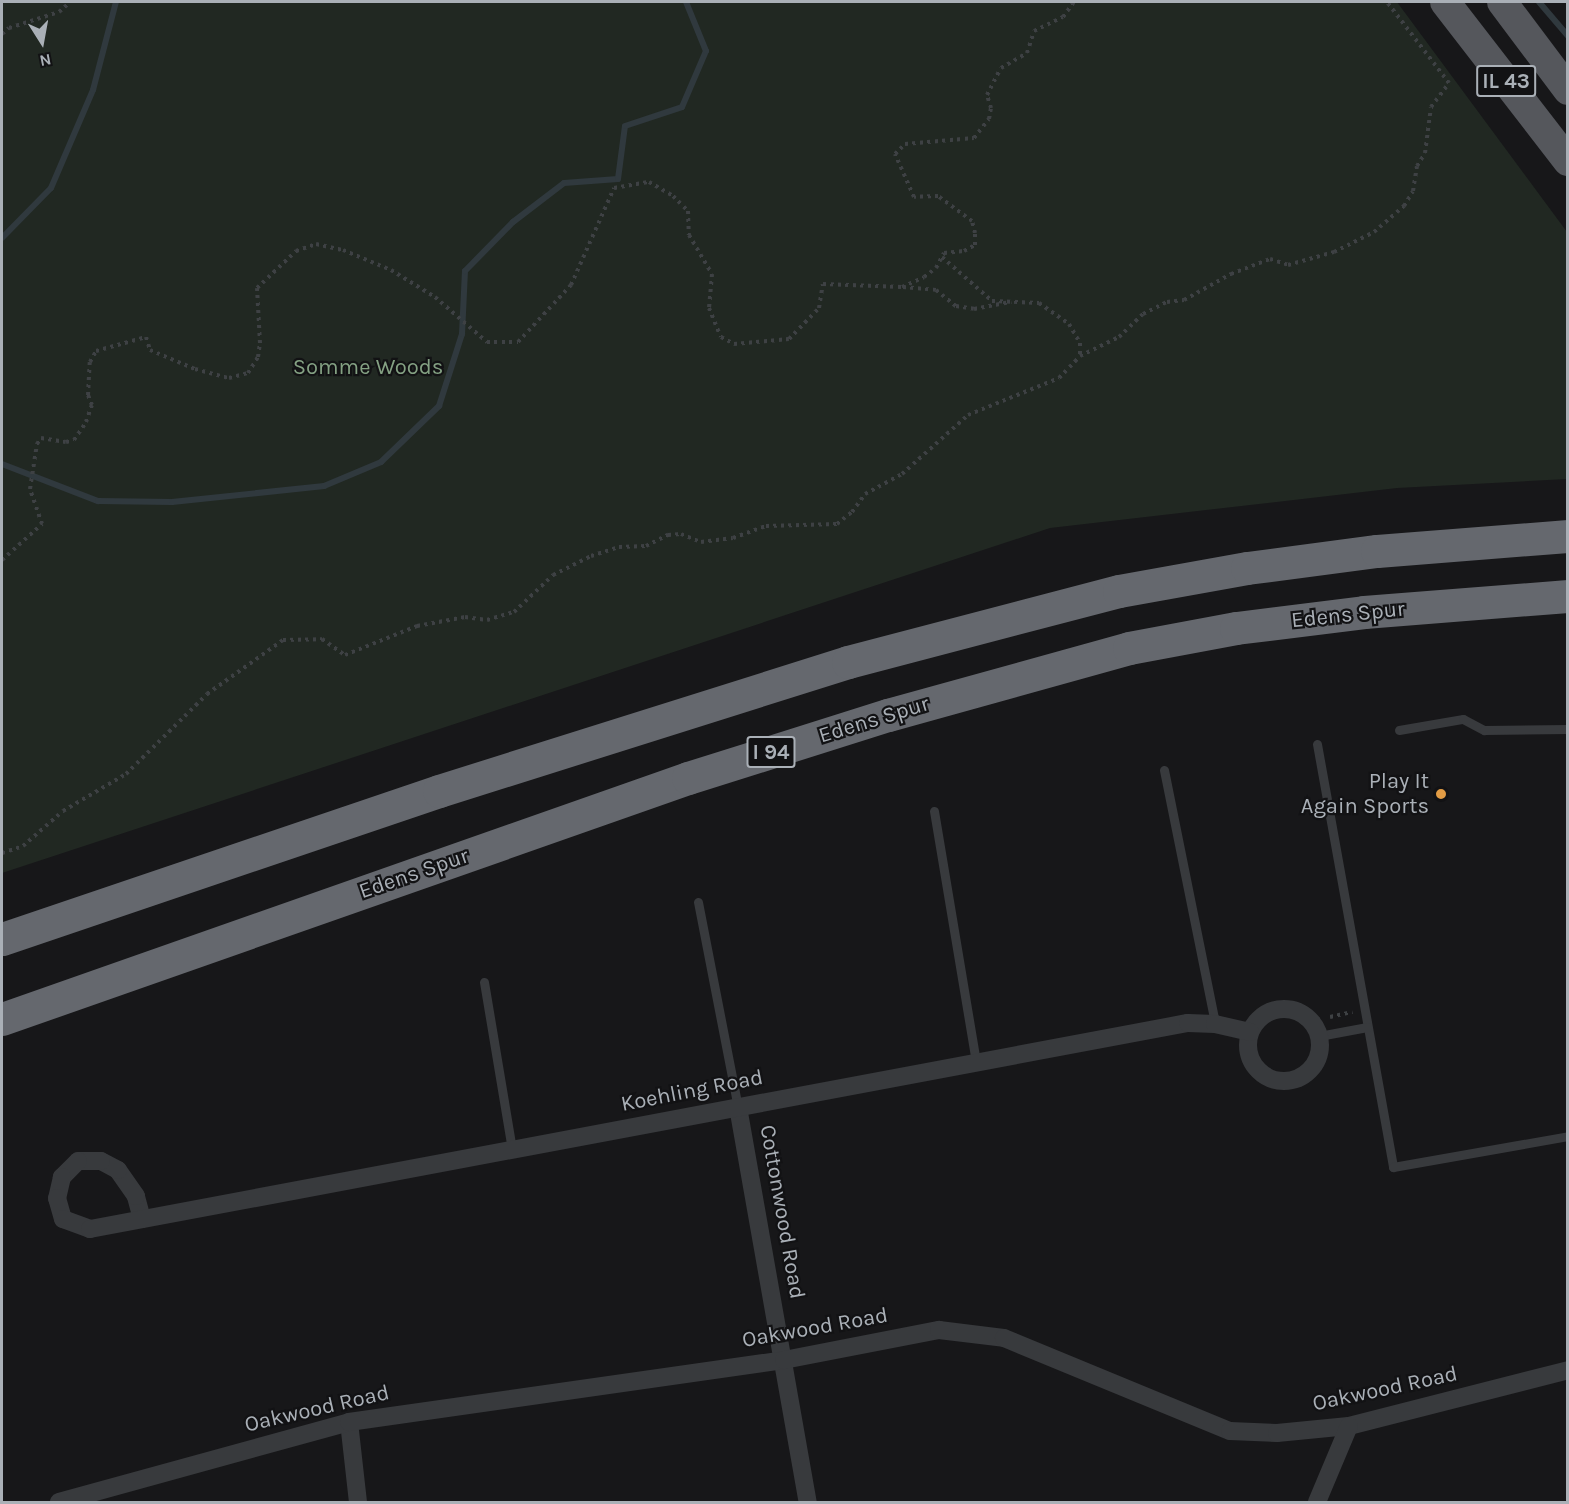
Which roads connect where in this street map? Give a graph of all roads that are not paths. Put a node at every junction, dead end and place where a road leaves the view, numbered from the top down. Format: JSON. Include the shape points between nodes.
{"nodes":[{"id":1,"x":1445,"y":2,"type":"edge"},
{"id":2,"x":1502,"y":2,"type":"edge"},
{"id":3,"x":1568,"y":90,"type":"edge"},
{"id":4,"x":1568,"y":161,"type":"edge"},
{"id":5,"x":1568,"y":536,"type":"edge"},
{"id":6,"x":1568,"y":596,"type":"edge"},
{"id":7,"x":1568,"y":729,"type":"edge"},
{"id":8,"x":1399,"y":730,"type":"dead end"},
{"id":9,"x":1317,"y":744,"type":"dead end"},
{"id":10,"x":1164,"y":770,"type":"dead end"},
{"id":11,"x":934,"y":811,"type":"dead end"},
{"id":12,"x":698,"y":902,"type":"dead end"},
{"id":13,"x":2,"y":939,"type":"edge"},
{"id":14,"x":484,"y":982,"type":"dead end"},
{"id":15,"x":2,"y":1019,"type":"edge"},
{"id":16,"x":1215,"y":1024,"type":"junction"},
{"id":17,"x":1367,"y":1027,"type":"junction"},
{"id":18,"x":1315,"y":1028,"type":"junction"},
{"id":19,"x":1250,"y":1032,"type":"junction"},
{"id":20,"x":976,"y":1063,"type":"junction"},
{"id":21,"x":738,"y":1107,"type":"junction"},
{"id":22,"x":1568,"y":1136,"type":"edge"},
{"id":23,"x":512,"y":1150,"type":"junction"},
{"id":24,"x":142,"y":1219,"type":"junction"},
{"id":25,"x":784,"y":1360,"type":"junction"},
{"id":26,"x":1568,"y":1370,"type":"edge"},
{"id":27,"x":349,"y":1422,"type":"junction"},
{"id":28,"x":1349,"y":1426,"type":"junction"},
{"id":29,"x":59,"y":1503,"type":"edge"},
{"id":30,"x":358,"y":1503,"type":"edge"},
{"id":31,"x":808,"y":1503,"type":"edge"},
{"id":32,"x":1317,"y":1503,"type":"edge"}],
"edges":[{"from":1,"to":4,"type":"main road","number":"IL 43"},
{"from":2,"to":3,"type":"main road","number":"IL 43"},
{"from":5,"to":13,"type":"highway","via":[[1377,551],[1247,568],[1119,591],[837,666],[439,791]]},
{"from":6,"to":15,"type":"highway","name":"Edens Spur","number":"I 94","via":[[1364,612],[1236,628],[1129,648],[888,715],[688,778]]},
{"from":7,"to":8,"type":"lane","via":[[1484,730],[1463,719]]},
{"from":9,"to":17,"type":"lane"},
{"from":10,"to":16,"type":"lane"},
{"from":11,"to":20,"type":"lane"},
{"from":12,"to":21,"type":"lane"},
{"from":14,"to":23,"type":"lane"},
{"from":16,"to":19,"type":"street","name":"Koehling Road"},
{"from":16,"to":20,"type":"street","name":"Koehling Road","via":[[1188,1023]]},
{"from":17,"to":18,"type":"lane"},
{"from":17,"to":22,"type":"lane","via":[[1393,1167]]},
{"from":18,"to":19,"type":"street","via":[[1301,1013],[1277,1009],[1266,1014]]},
{"from":18,"to":19,"type":"street","via":[[1317,1060],[1300,1077],[1288,1081],[1276,1080],[1256,1067],[1248,1044]]},
{"from":20,"to":21,"type":"street","name":"Koehling Road"},
{"from":21,"to":23,"type":"street","name":"Koehling Road"},
{"from":21,"to":25,"type":"street","name":"Cottonwood Road"},
{"from":23,"to":24,"type":"street","name":"Koehling Road"},
{"from":24,"to":24,"type":"street","name":"Koehling Road","via":[[90,1229],[63,1219],[57,1198],[62,1177],[78,1161],[101,1161],[118,1170],[136,1196]]},
{"from":25,"to":27,"type":"street","name":"Oakwood Road"},
{"from":25,"to":28,"type":"street","name":"Oakwood Road","via":[[939,1330],[1004,1338],[1230,1431],[1277,1433]]},
{"from":25,"to":31,"type":"street","name":"Cottonwood Road"},
{"from":26,"to":28,"type":"street","name":"Oakwood Road"},
{"from":27,"to":29,"type":"street","name":"Oakwood Road"},
{"from":27,"to":30,"type":"street"},
{"from":28,"to":32,"type":"street"}]}
